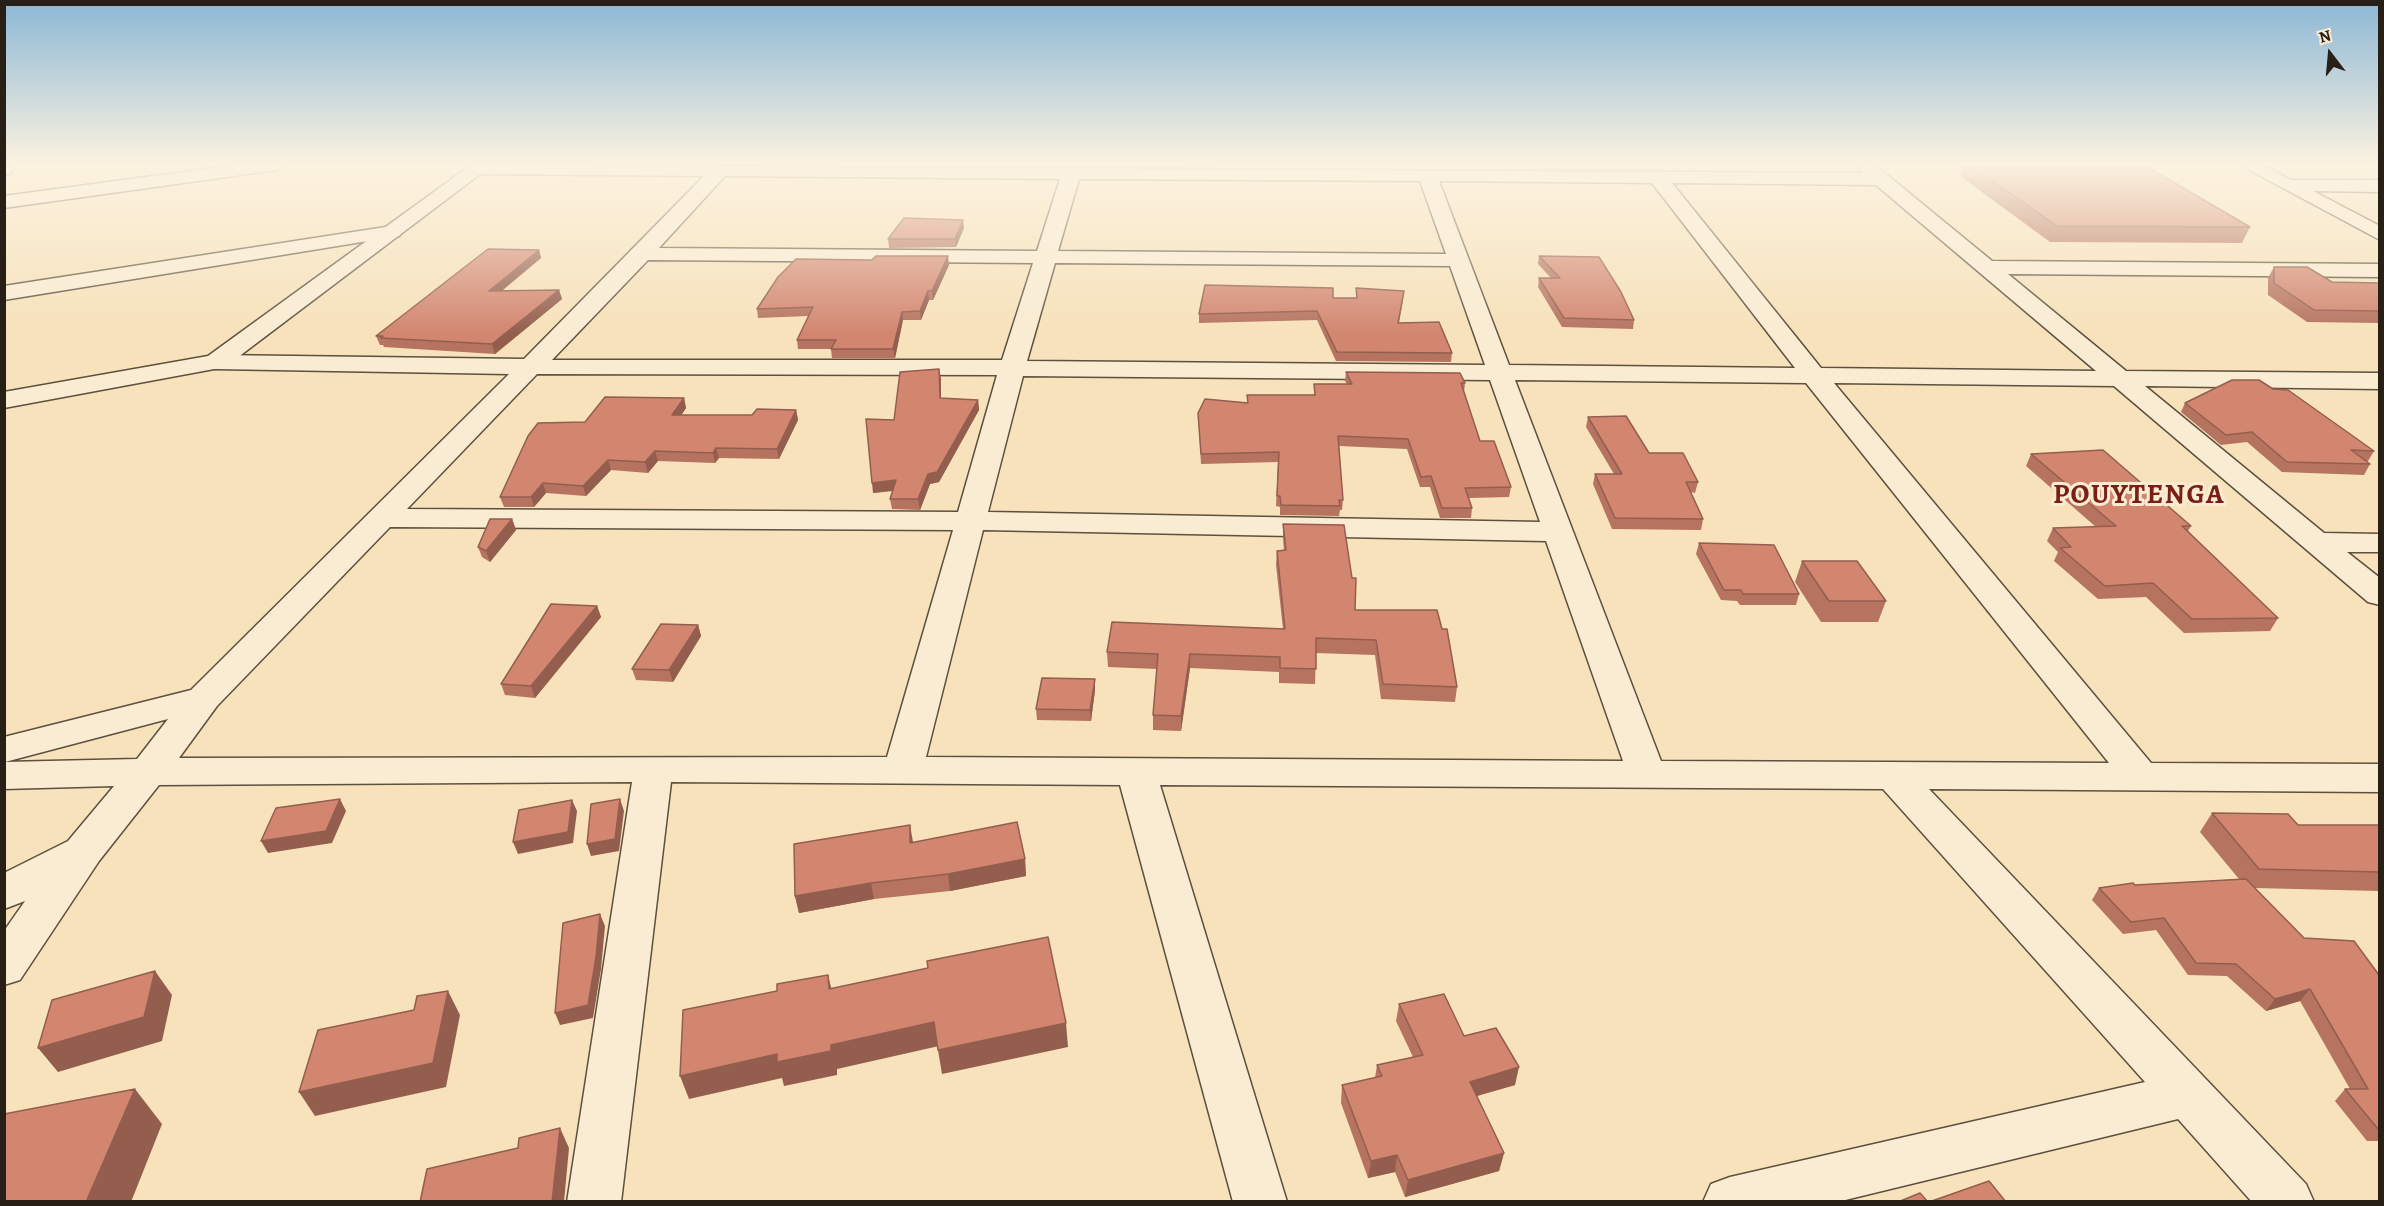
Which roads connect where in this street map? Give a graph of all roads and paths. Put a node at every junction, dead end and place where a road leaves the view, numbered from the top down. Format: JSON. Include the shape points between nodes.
{"nodes":[{"id":1,"x":407,"y":221,"type":"edge"},
{"id":2,"x":673,"y":221,"type":"edge"},
{"id":3,"x":1057,"y":221,"type":"edge"},
{"id":4,"x":1445,"y":221,"type":"edge"},
{"id":5,"x":1692,"y":221,"type":"edge"},
{"id":6,"x":1932,"y":221,"type":"edge"},
{"id":7,"x":2355,"y":221,"type":"edge"},
{"id":8,"x":392,"y":232,"type":"junction"},
{"id":9,"x":2379,"y":234,"type":"edge"},
{"id":10,"x":642,"y":254,"type":"junction"},
{"id":11,"x":1045,"y":259,"type":"junction"},
{"id":12,"x":1459,"y":260,"type":"junction"},
{"id":13,"x":1988,"y":267,"type":"junction"},
{"id":14,"x":2379,"y":271,"type":"edge"},
{"id":15,"x":4,"y":293,"type":"edge"},
{"id":16,"x":216,"y":362,"type":"junction"},
{"id":17,"x":531,"y":367,"type":"junction"},
{"id":18,"x":1012,"y":368,"type":"junction"},
{"id":19,"x":1500,"y":372,"type":"junction"},
{"id":20,"x":1814,"y":376,"type":"junction"},
{"id":21,"x":2124,"y":379,"type":"junction"},
{"id":22,"x":2379,"y":381,"type":"edge"},
{"id":23,"x":4,"y":400,"type":"edge"},
{"id":24,"x":383,"y":518,"type":"junction"},
{"id":25,"x":970,"y":521,"type":"junction"},
{"id":26,"x":1558,"y":531,"type":"junction"},
{"id":27,"x":2316,"y":542,"type":"junction"},
{"id":28,"x":2379,"y":543,"type":"edge"},
{"id":29,"x":2379,"y":595,"type":"edge"},
{"id":30,"x":204,"y":698,"type":"junction"},
{"id":31,"x":4,"y":750,"type":"edge"},
{"id":32,"x":653,"y":769,"type":"junction"},
{"id":33,"x":903,"y":770,"type":"junction"},
{"id":34,"x":1136,"y":771,"type":"junction"},
{"id":35,"x":148,"y":772,"type":"junction"},
{"id":36,"x":1647,"y":774,"type":"junction"},
{"id":37,"x":1893,"y":775,"type":"junction"},
{"id":38,"x":4,"y":776,"type":"edge"},
{"id":39,"x":2140,"y":777,"type":"junction"},
{"id":40,"x":2379,"y":778,"type":"edge"},
{"id":41,"x":84,"y":850,"type":"junction"},
{"id":42,"x":4,"y":893,"type":"edge"},
{"id":43,"x":4,"y":968,"type":"edge"},
{"id":44,"x":2188,"y":1094,"type":"junction"},
{"id":45,"x":594,"y":1202,"type":"edge"},
{"id":46,"x":1260,"y":1202,"type":"edge"},
{"id":47,"x":1730,"y":1202,"type":"edge"},
{"id":48,"x":2287,"y":1202,"type":"edge"}],
"edges":[{"from":1,"to":8,"type":"street"},
{"from":2,"to":10,"type":"street"},
{"from":3,"to":11,"type":"street"},
{"from":4,"to":12,"type":"street"},
{"from":5,"to":20,"type":"street"},
{"from":6,"to":13,"type":"street"},
{"from":7,"to":9,"type":"street"},
{"from":8,"to":15,"type":"street"},
{"from":8,"to":16,"type":"street"},
{"from":10,"to":11,"type":"street"},
{"from":10,"to":17,"type":"street"},
{"from":11,"to":12,"type":"street"},
{"from":11,"to":18,"type":"street"},
{"from":12,"to":19,"type":"street"},
{"from":13,"to":14,"type":"street"},
{"from":13,"to":21,"type":"street"},
{"from":16,"to":17,"type":"street"},
{"from":16,"to":23,"type":"street"},
{"from":17,"to":18,"type":"street"},
{"from":17,"to":24,"type":"street"},
{"from":18,"to":19,"type":"street"},
{"from":18,"to":25,"type":"street"},
{"from":19,"to":20,"type":"street"},
{"from":19,"to":26,"type":"street"},
{"from":20,"to":21,"type":"street"},
{"from":20,"to":39,"type":"street"},
{"from":21,"to":22,"type":"street"},
{"from":21,"to":27,"type":"street"},
{"from":24,"to":25,"type":"street"},
{"from":24,"to":30,"type":"street"},
{"from":25,"to":26,"type":"street"},
{"from":25,"to":33,"type":"street"},
{"from":26,"to":36,"type":"street"},
{"from":27,"to":28,"type":"street"},
{"from":27,"to":29,"type":"street"},
{"from":30,"to":31,"type":"street"},
{"from":30,"to":35,"type":"street"},
{"from":32,"to":33,"type":"street"},
{"from":32,"to":35,"type":"street"},
{"from":32,"to":45,"type":"street"},
{"from":33,"to":34,"type":"street"},
{"from":34,"to":36,"type":"street"},
{"from":34,"to":46,"type":"street"},
{"from":35,"to":38,"type":"street"},
{"from":35,"to":41,"type":"street"},
{"from":36,"to":37,"type":"street"},
{"from":37,"to":39,"type":"street"},
{"from":37,"to":44,"type":"street"},
{"from":39,"to":40,"type":"street"},
{"from":41,"to":42,"type":"street"},
{"from":41,"to":43,"type":"street"},
{"from":44,"to":47,"type":"street"},
{"from":44,"to":48,"type":"street"}]}
